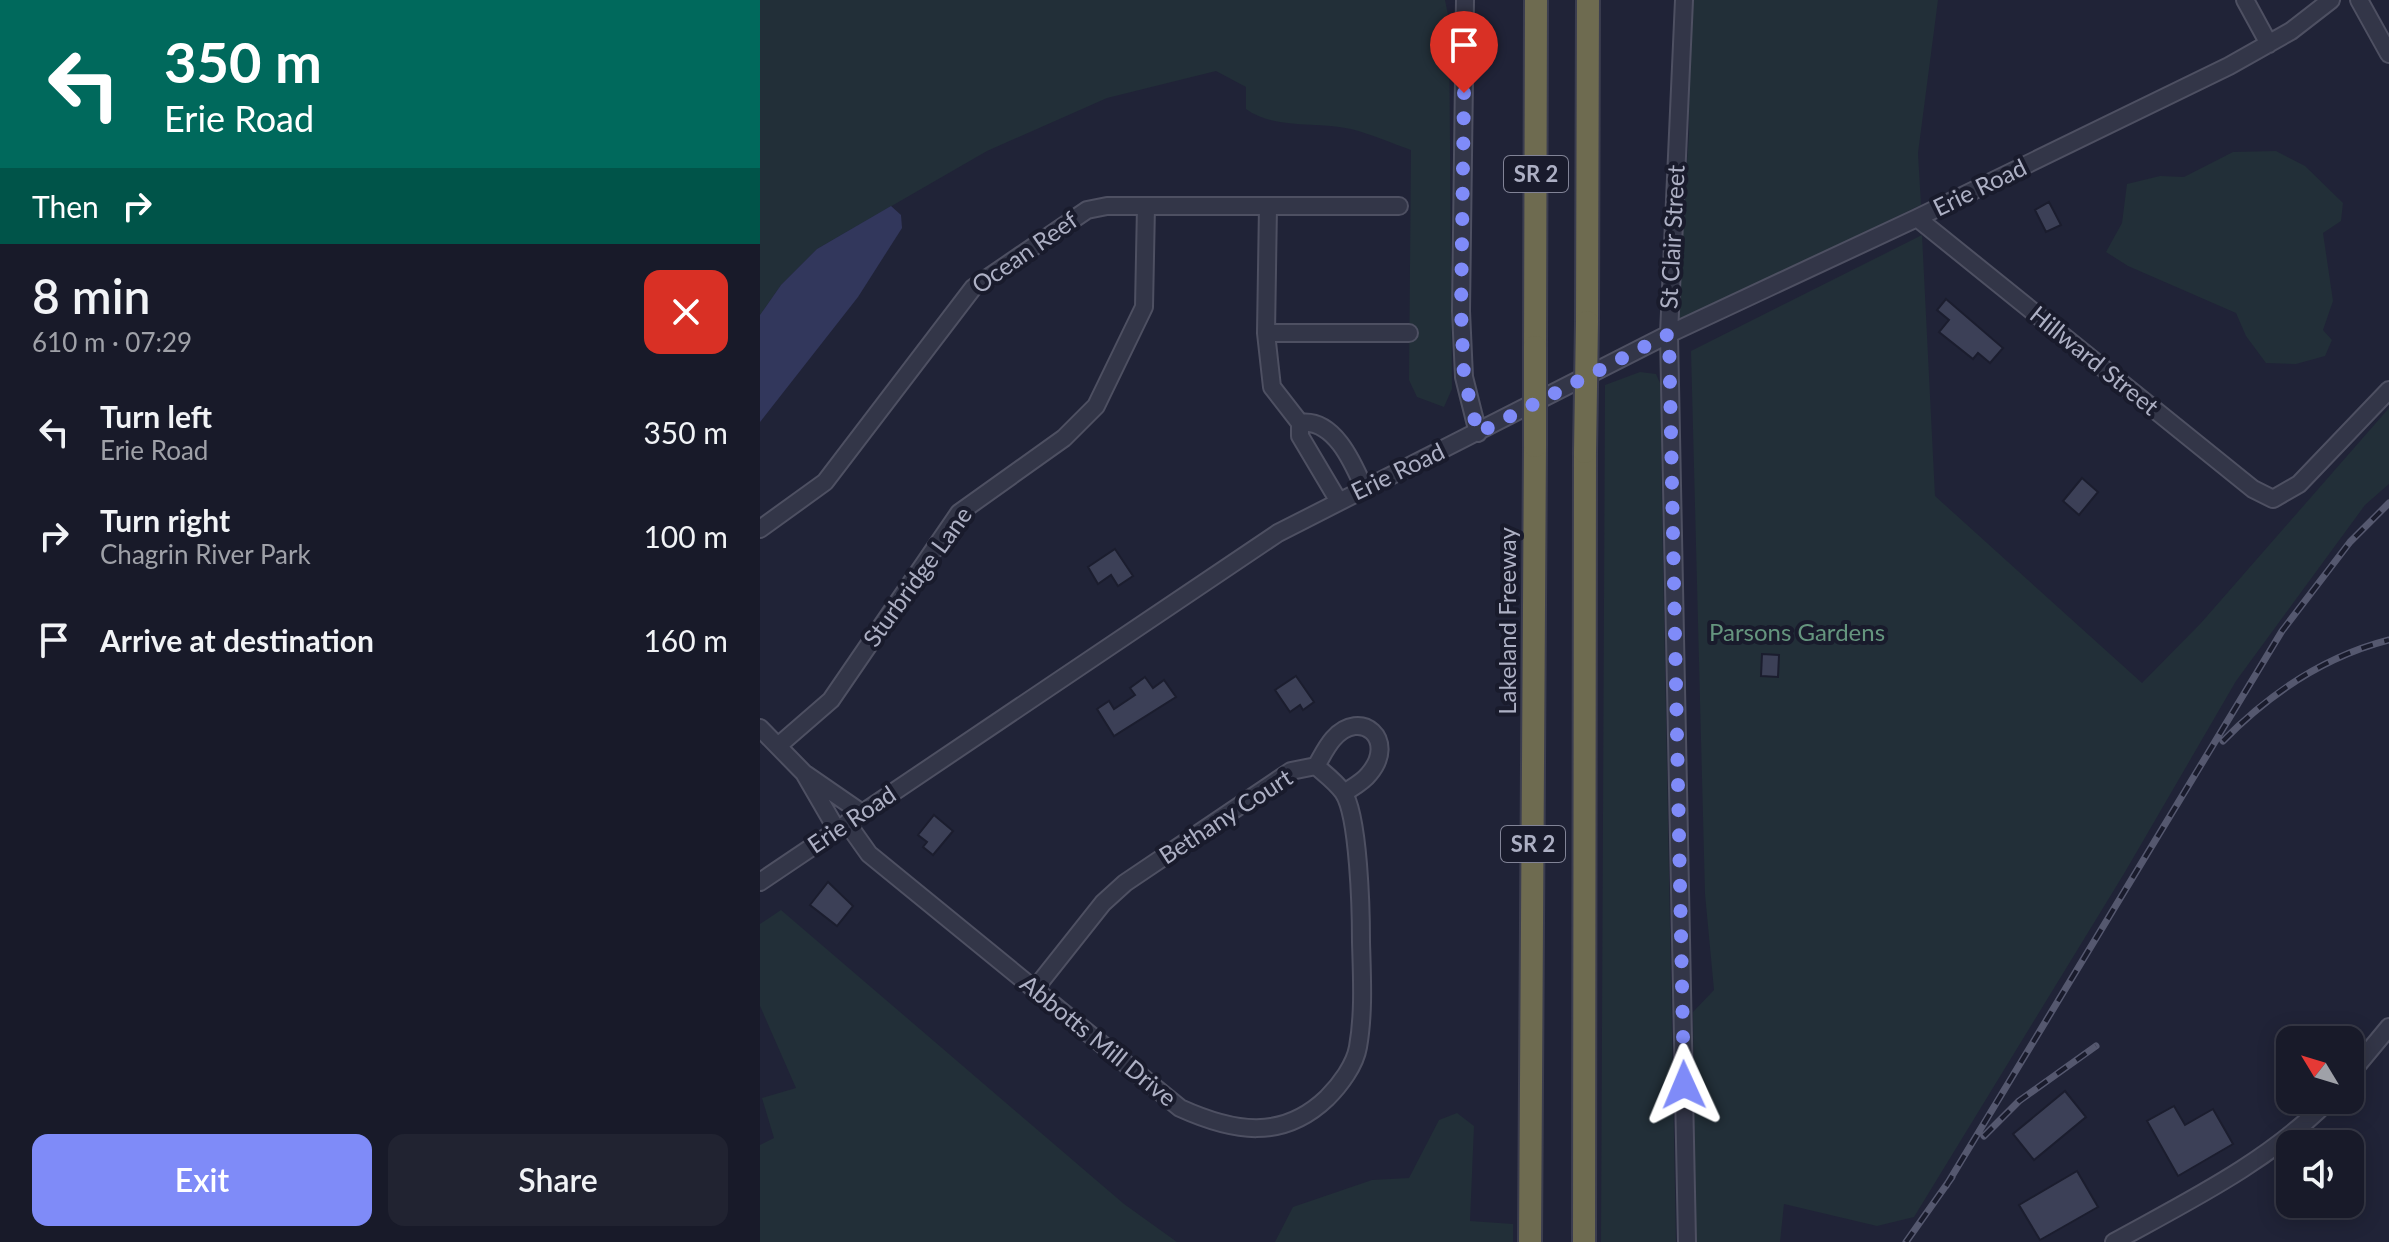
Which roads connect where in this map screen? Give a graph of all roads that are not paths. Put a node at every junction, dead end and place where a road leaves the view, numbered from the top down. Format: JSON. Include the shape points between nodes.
{"nodes":[{"id":1,"x":1465,"y":0,"type":"edge"},
{"id":2,"x":1536,"y":0,"type":"edge"},
{"id":3,"x":1588,"y":0,"type":"edge"},
{"id":4,"x":1684,"y":0,"type":"edge"},
{"id":5,"x":2245,"y":0,"type":"edge"},
{"id":6,"x":2331,"y":0,"type":"edge"},
{"id":7,"x":2359,"y":0,"type":"edge"},
{"id":8,"x":2269,"y":44,"type":"junction"},
{"id":9,"x":2389,"y":54,"type":"edge"},
{"id":10,"x":1146,"y":206,"type":"junction"},
{"id":11,"x":1268,"y":206,"type":"junction"},
{"id":12,"x":1399,"y":206,"type":"dead end"},
{"id":13,"x":1917,"y":218,"type":"junction"},
{"id":14,"x":1266,"y":333,"type":"junction"},
{"id":15,"x":1409,"y":333,"type":"dead end"},
{"id":16,"x":1669,"y":334,"type":"junction"},
{"id":17,"x":2389,"y":390,"type":"edge"},
{"id":18,"x":1300,"y":423,"type":"junction"},
{"id":19,"x":1478,"y":433,"type":"junction"},
{"id":20,"x":1364,"y":488,"type":"junction"},
{"id":21,"x":1338,"y":500,"type":"junction"},
{"id":22,"x":760,"y":529,"type":"edge"},
{"id":23,"x":760,"y":728,"type":"edge"},
{"id":24,"x":778,"y":746,"type":"junction"},
{"id":25,"x":1316,"y":766,"type":"junction"},
{"id":26,"x":804,"y":773,"type":"junction"},
{"id":27,"x":1344,"y":793,"type":"junction"},
{"id":28,"x":862,"y":813,"type":"junction"},
{"id":29,"x":842,"y":827,"type":"junction"},
{"id":30,"x":760,"y":882,"type":"edge"},
{"id":31,"x":1034,"y":990,"type":"junction"},
{"id":32,"x":2389,"y":1027,"type":"edge"},
{"id":33,"x":2364,"y":1057,"type":"edge"},
{"id":34,"x":2315,"y":1114,"type":"edge"},
{"id":35,"x":1530,"y":1242,"type":"edge"},
{"id":36,"x":1584,"y":1242,"type":"edge"},
{"id":37,"x":1687,"y":1242,"type":"edge"},
{"id":38,"x":2114,"y":1242,"type":"edge"}],
"edges":[{"from":1,"to":19,"type":"street","via":[[1461,311],[1464,377]]},
{"from":2,"to":35,"type":"highway","name":"Lakeland Freeway","number":"SR 2","bridge":true},
{"from":3,"to":36,"type":"highway","number":"SR 2","bridge":true},
{"from":4,"to":16,"type":"street","name":"St Clair Street"},
{"from":5,"to":8,"type":"street"},
{"from":6,"to":8,"type":"street","name":"Erie Road"},
{"from":7,"to":9,"type":"street"},
{"from":8,"to":13,"type":"street","name":"Erie Road"},
{"from":10,"to":11,"type":"street","name":"Ocean Reef"},
{"from":10,"to":22,"type":"street","name":"Ocean Reef","via":[[1087,210],[973,288],[825,482]]},
{"from":10,"to":24,"type":"street","name":"Sturbridge Lane","via":[[1144,307],[1096,406],[1064,438],[959,513],[831,700]]},
{"from":11,"to":12,"type":"street","name":"Ocean Reef"},
{"from":11,"to":14,"type":"street"},
{"from":13,"to":16,"type":"street","name":"Erie Road"},
{"from":13,"to":17,"type":"street","name":"Hillward Street","via":[[2253,489],[2273,499],[2299,484]]},
{"from":14,"to":15,"type":"street"},
{"from":14,"to":18,"type":"street","via":[[1272,387]]},
{"from":16,"to":19,"type":"street","name":"Erie Road"},
{"from":16,"to":37,"type":"street","name":"St Clair Street"},
{"from":18,"to":20,"type":"street","via":[[1326,429]]},
{"from":18,"to":21,"type":"street","via":[[1300,436]]},
{"from":19,"to":20,"type":"street","name":"Erie Road"},
{"from":20,"to":21,"type":"street","name":"Erie Road"},
{"from":21,"to":28,"type":"street","name":"Erie Road","via":[[1222,569]]},
{"from":23,"to":24,"type":"street"},
{"from":24,"to":26,"type":"street"},
{"from":25,"to":27,"type":"street"},
{"from":25,"to":27,"type":"street","name":"Bethany Court","via":[[1345,730],[1369,728],[1379,738],[1377,762],[1368,776]]},
{"from":25,"to":31,"type":"street","name":"Bethany Court","via":[[1291,771],[1125,883]]},
{"from":26,"to":28,"type":"street"},
{"from":26,"to":29,"type":"street","name":"Abbotts Mill Drive"},
{"from":27,"to":31,"type":"street","name":"Abbotts Mill Drive","via":[[1361,873],[1358,1050],[1339,1086],[1309,1115],[1277,1127],[1243,1127],[1190,1112]]},
{"from":28,"to":29,"type":"street","name":"Erie Road"},
{"from":29,"to":30,"type":"street","name":"Erie Road"},
{"from":29,"to":31,"type":"street","name":"Abbotts Mill Drive"},
{"from":32,"to":33,"type":"street"},
{"from":34,"to":38,"type":"street","via":[[2245,1169]]}]}
